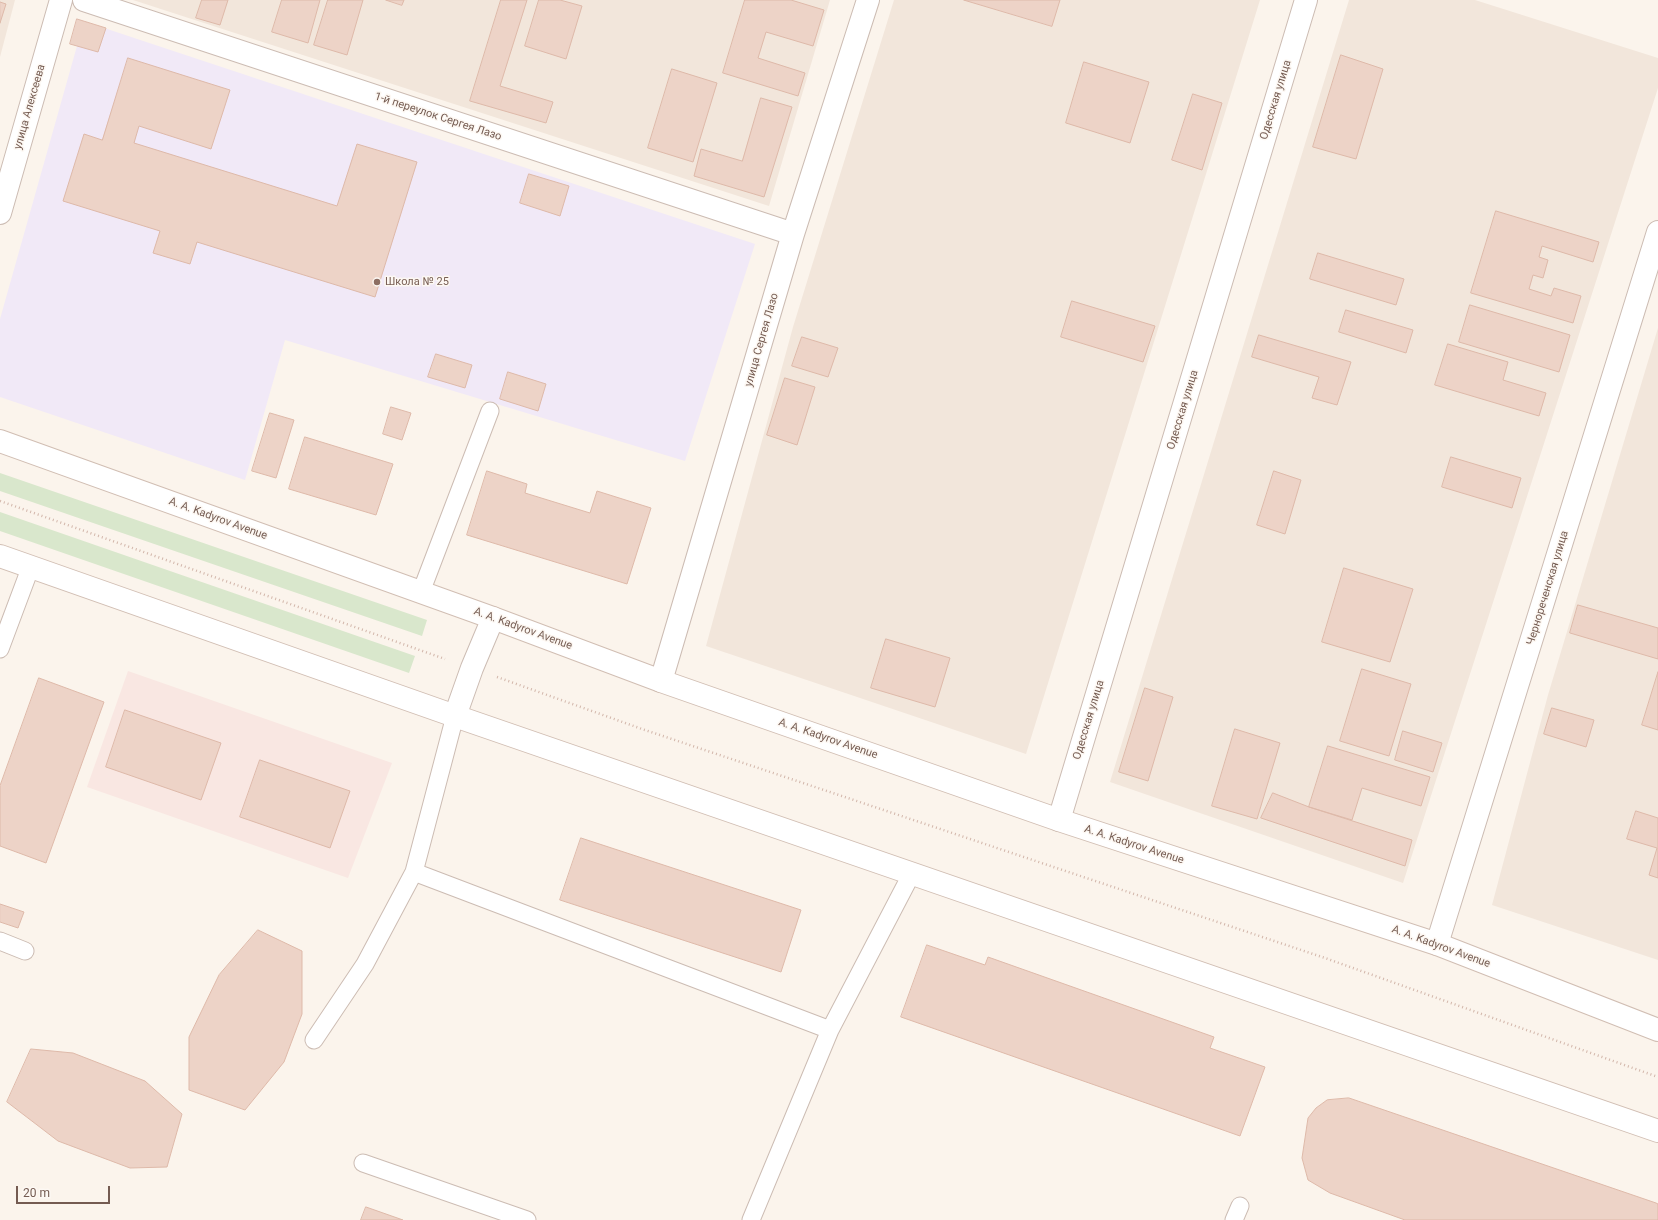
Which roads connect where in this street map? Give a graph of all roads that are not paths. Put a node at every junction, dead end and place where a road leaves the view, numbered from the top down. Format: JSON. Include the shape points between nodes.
{"nodes":[{"id":1,"x":61,"y":0,"type":"edge"},
{"id":2,"x":84,"y":0,"type":"edge"},
{"id":3,"x":868,"y":0,"type":"edge"},
{"id":4,"x":1306,"y":0,"type":"edge"},
{"id":5,"x":0,"y":213,"type":"edge"},
{"id":6,"x":1658,"y":232,"type":"edge"},
{"id":7,"x":793,"y":234,"type":"junction"},
{"id":8,"x":490,"y":411,"type":"dead end"},
{"id":9,"x":0,"y":440,"type":"edge"},
{"id":10,"x":0,"y":556,"type":"edge"},
{"id":11,"x":31,"y":566,"type":"junction"},
{"id":12,"x":421,"y":592,"type":"junction"},
{"id":13,"x":492,"y":618,"type":"junction"},
{"id":14,"x":0,"y":649,"type":"edge"},
{"id":15,"x":661,"y":681,"type":"junction"},
{"id":16,"x":455,"y":716,"type":"junction"},
{"id":17,"x":1060,"y":820,"type":"junction"},
{"id":18,"x":414,"y":872,"type":"junction"},
{"id":19,"x":912,"y":873,"type":"junction"},
{"id":20,"x":0,"y":941,"type":"edge"},
{"id":21,"x":1437,"y":944,"type":"junction"},
{"id":22,"x":25,"y":951,"type":"dead end"},
{"id":23,"x":830,"y":1030,"type":"junction"},
{"id":24,"x":1658,"y":1030,"type":"edge"},
{"id":25,"x":314,"y":1040,"type":"dead end"},
{"id":26,"x":1658,"y":1132,"type":"edge"},
{"id":27,"x":363,"y":1163,"type":"dead end"},
{"id":28,"x":527,"y":1220,"type":"edge"},
{"id":29,"x":751,"y":1220,"type":"edge"}],
"edges":[{"from":1,"to":5,"type":"street","name":"улица Алексеева"},
{"from":2,"to":7,"type":"street","name":"1-й переулок Сергея Лазо"},
{"from":3,"to":7,"type":"street","name":"улица Сергея Лазо"},
{"from":4,"to":17,"type":"street","name":"Одесская улица"},
{"from":6,"to":21,"type":"street","name":"Чернореченская улица"},
{"from":7,"to":15,"type":"street","name":"улица Сергея Лазо"},
{"from":8,"to":12,"type":"lane"},
{"from":9,"to":12,"type":"street","name":"A. A. Kadyrov Avenue"},
{"from":10,"to":11,"type":"street"},
{"from":11,"to":14,"type":"lane"},
{"from":11,"to":16,"type":"street"},
{"from":12,"to":13,"type":"street","name":"A. A. Kadyrov Avenue"},
{"from":13,"to":15,"type":"street","name":"A. A. Kadyrov Avenue"},
{"from":13,"to":16,"type":"street"},
{"from":15,"to":17,"type":"street","name":"A. A. Kadyrov Avenue"},
{"from":16,"to":18,"type":"lane"},
{"from":16,"to":19,"type":"street"},
{"from":17,"to":21,"type":"street","name":"A. A. Kadyrov Avenue"},
{"from":18,"to":23,"type":"lane"},
{"from":18,"to":25,"type":"lane","via":[[364,964]]},
{"from":19,"to":23,"type":"lane"},
{"from":19,"to":26,"type":"street"},
{"from":20,"to":22,"type":"lane"},
{"from":21,"to":24,"type":"street","name":"A. A. Kadyrov Avenue"},
{"from":23,"to":29,"type":"lane"},
{"from":27,"to":28,"type":"lane"}]}
